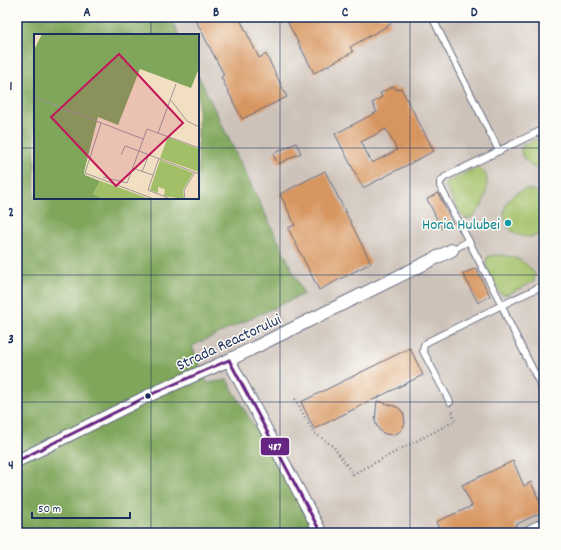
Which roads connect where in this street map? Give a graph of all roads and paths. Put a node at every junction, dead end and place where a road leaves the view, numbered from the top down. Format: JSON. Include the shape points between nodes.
{"nodes":[{"id":1,"x":432,"y":17,"type":"edge"},
{"id":2,"x":544,"y":129,"type":"edge"},
{"id":3,"x":499,"y":151,"type":"junction"},
{"id":4,"x":469,"y":241,"type":"junction"},
{"id":5,"x":452,"y":250,"type":"joint"},
{"id":6,"x":544,"y":285,"type":"edge"},
{"id":7,"x":502,"y":305,"type":"junction"},
{"id":8,"x":229,"y":360,"type":"junction"},
{"id":9,"x":544,"y":392,"type":"edge"},
{"id":10,"x":296,"y":399,"type":"dead end"},
{"id":11,"x":450,"y":402,"type":"joint"},
{"id":12,"x":17,"y":461,"type":"edge"},
{"id":13,"x":544,"y":521,"type":"edge"},
{"id":14,"x":320,"y":533,"type":"edge"},
{"id":15,"x":524,"y":533,"type":"edge"}],
"edges":[{"from":1,"to":3,"type":"lane"},
{"from":2,"to":3,"type":"lane"},
{"from":3,"to":4,"type":"lane","via":[[445,177],[440,182]]},
{"from":4,"to":5,"type":"lane"},
{"from":4,"to":7,"type":"lane"},
{"from":5,"to":8,"type":"street","name":"Strada Reactorului"},
{"from":6,"to":7,"type":"lane"},
{"from":7,"to":9,"type":"lane"},
{"from":7,"to":11,"type":"lane","via":[[429,341],[424,346],[423,351]]},
{"from":8,"to":12,"type":"street","name":"Strada Reactorului","via":[[152,394]]},
{"from":8,"to":14,"type":"street"},
{"from":10,"to":11,"type":"path","via":[[312,432],[333,446],[353,474],[455,422]]},
{"from":13,"to":15,"type":"lane"}]}
